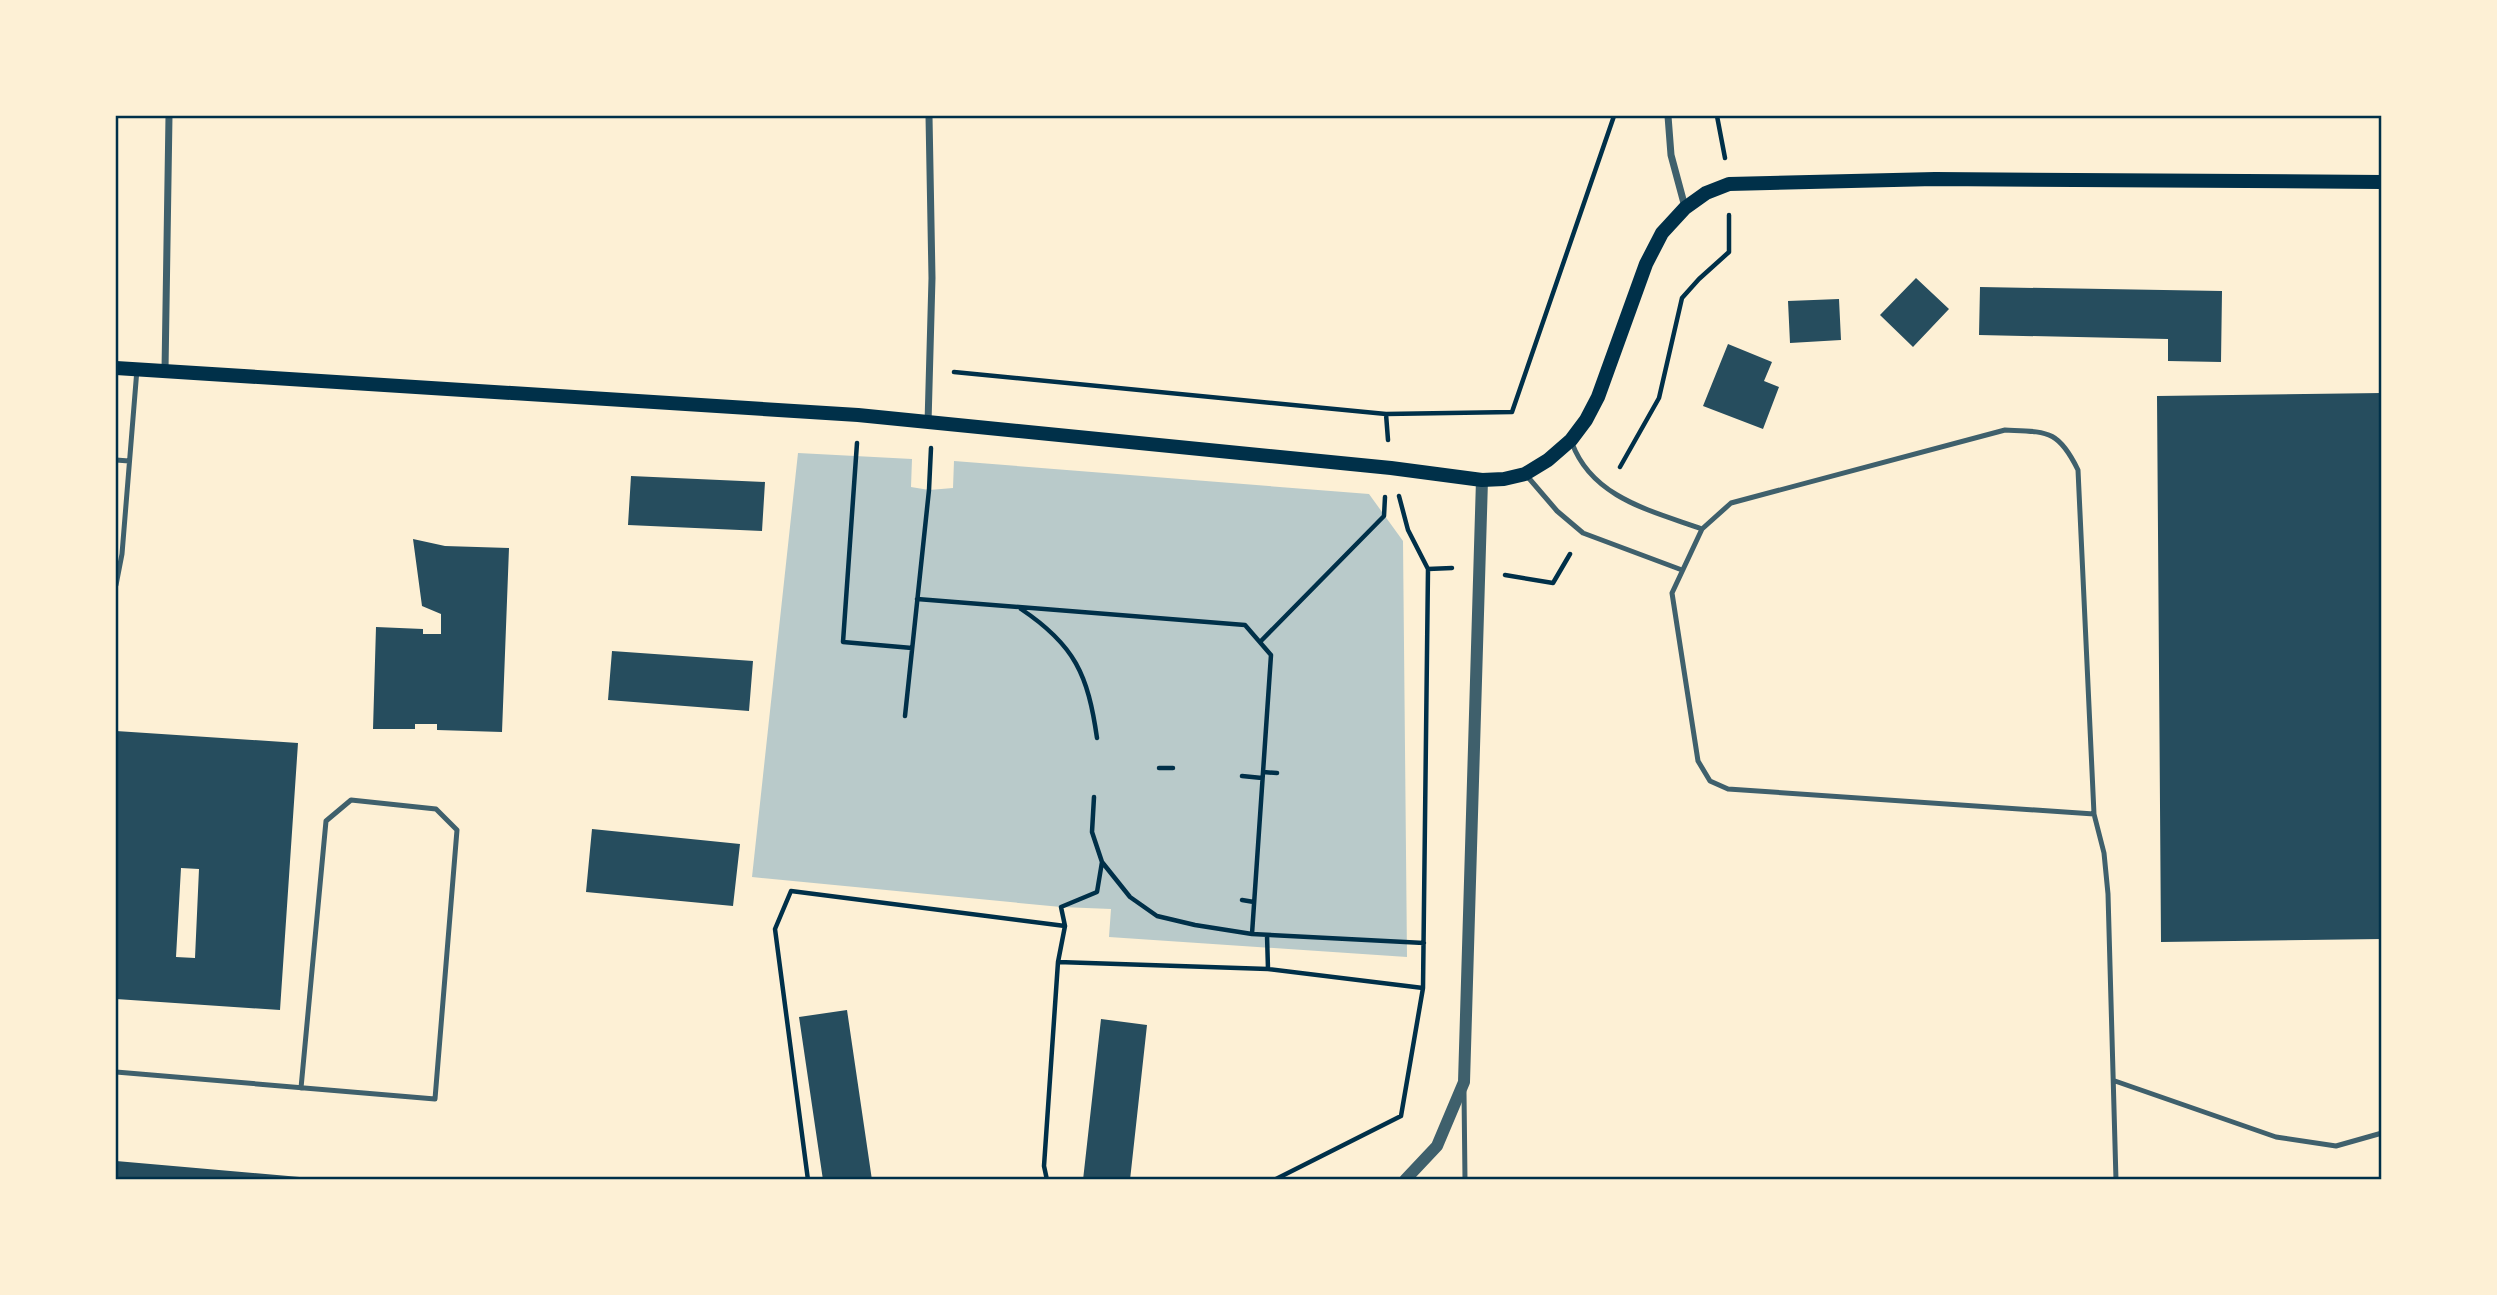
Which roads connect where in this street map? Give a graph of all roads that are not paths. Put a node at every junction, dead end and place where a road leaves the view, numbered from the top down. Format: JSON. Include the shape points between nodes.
{"nodes":[{"id":1,"x":169,"y":116,"type":"edge"},
{"id":2,"x":929,"y":116,"type":"edge"},
{"id":3,"x":1668,"y":116,"type":"edge"},
{"id":4,"x":2382,"y":182,"type":"edge"},
{"id":5,"x":1685,"y":208,"type":"junction"},
{"id":6,"x":116,"y":368,"type":"edge"},
{"id":7,"x":137,"y":369,"type":"junction"},
{"id":8,"x":165,"y":371,"type":"junction"},
{"id":9,"x":928,"y":423,"type":"junction"},
{"id":10,"x":1570,"y":440,"type":"junction"},
{"id":11,"x":116,"y":460,"type":"edge"},
{"id":12,"x":129,"y":461,"type":"junction"},
{"id":13,"x":1525,"y":474,"type":"junction"},
{"id":14,"x":1482,"y":480,"type":"junction"},
{"id":15,"x":1702,"y":529,"type":"junction"},
{"id":16,"x":1682,"y":570,"type":"junction"},
{"id":17,"x":116,"y":585,"type":"edge"},
{"id":18,"x":2094,"y":814,"type":"junction"},
{"id":19,"x":116,"y":1072,"type":"edge"},
{"id":20,"x":2115,"y":1080,"type":"junction"},
{"id":21,"x":1464,"y":1082,"type":"junction"},
{"id":22,"x":301,"y":1088,"type":"junction"},
{"id":23,"x":2382,"y":1133,"type":"edge"},
{"id":24,"x":1405,"y":1180,"type":"edge"},
{"id":25,"x":1465,"y":1180,"type":"edge"},
{"id":26,"x":2116,"y":1180,"type":"edge"}],
"edges":[{"from":1,"to":8,"type":"street"},
{"from":2,"to":9,"type":"street","via":[[932,278]]},
{"from":3,"to":5,"type":"street","via":[[1671,155]]},
{"from":4,"to":5,"type":"main road","via":[[1935,179],[1730,184]]},
{"from":5,"to":10,"type":"main road","via":[[1662,233],[1646,264],[1598,397]]},
{"from":6,"to":7,"type":"main road"},
{"from":7,"to":8,"type":"main road"},
{"from":7,"to":12,"type":"lane"},
{"from":8,"to":9,"type":"main road"},
{"from":9,"to":14,"type":"main road"},
{"from":10,"to":13,"type":"main road"},
{"from":10,"to":15,"type":"lane","via":[[1577,458],[1606,490]]},
{"from":11,"to":12,"type":"lane"},
{"from":12,"to":17,"type":"lane"},
{"from":13,"to":14,"type":"main road"},
{"from":13,"to":16,"type":"lane","via":[[1583,533]]},
{"from":14,"to":21,"type":"street"},
{"from":15,"to":16,"type":"lane"},
{"from":15,"to":18,"type":"lane","via":[[1731,503],[1747,497],[2005,429],[2048,432],[2069,452],[2078,470]]},
{"from":16,"to":18,"type":"lane","via":[[1672,593],[1698,761],[1710,781],[1728,789]]},
{"from":18,"to":20,"type":"lane","via":[[2108,894]]},
{"from":19,"to":22,"type":"lane"},
{"from":20,"to":23,"type":"lane","via":[[2276,1137],[2336,1146]]},
{"from":20,"to":26,"type":"lane"},
{"from":21,"to":24,"type":"street","via":[[1437,1146]]},
{"from":21,"to":25,"type":"lane"},
{"from":22,"to":22,"type":"lane","via":[[326,821],[351,800],[436,809],[457,830],[435,1099]]}]}
